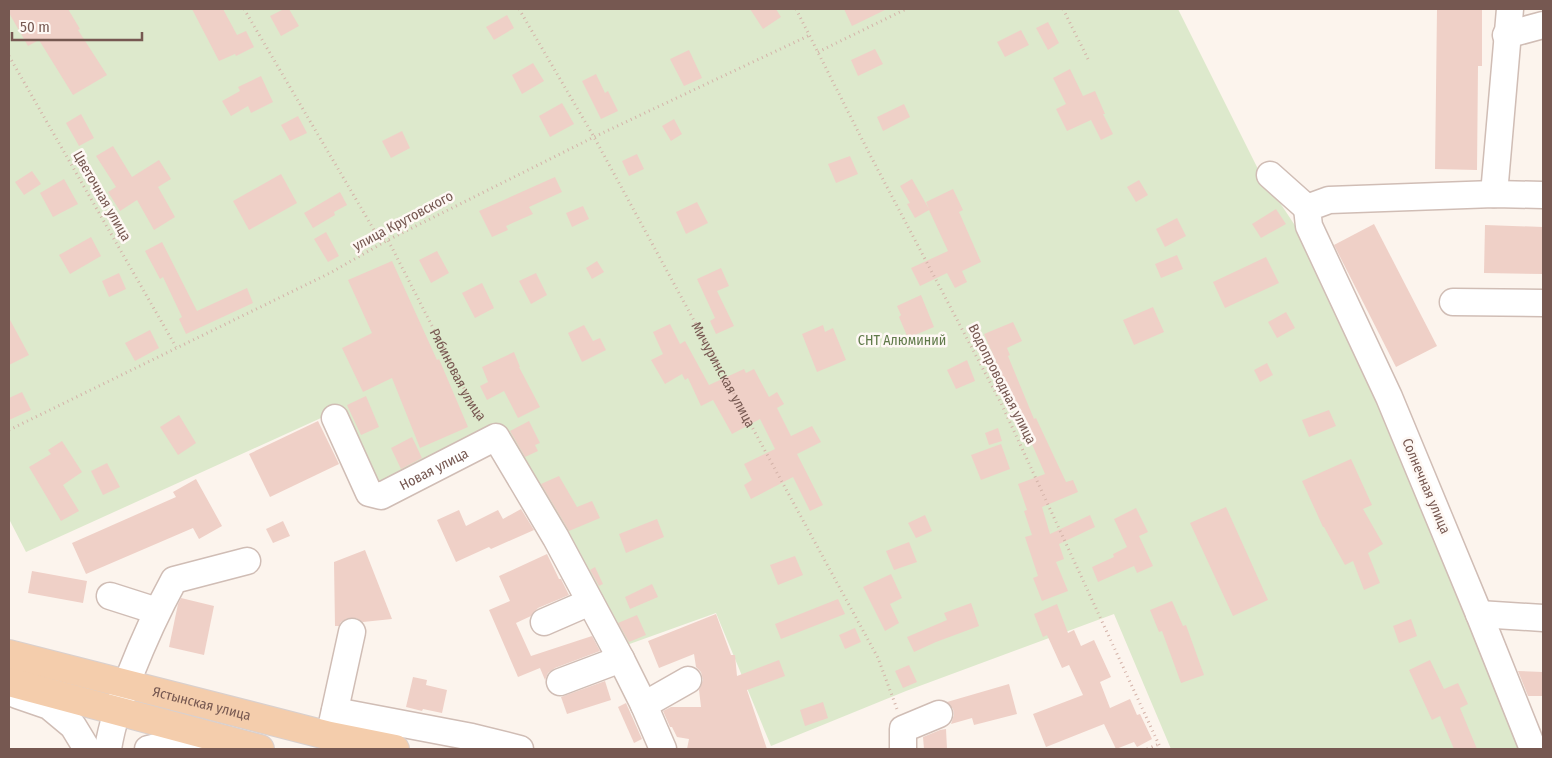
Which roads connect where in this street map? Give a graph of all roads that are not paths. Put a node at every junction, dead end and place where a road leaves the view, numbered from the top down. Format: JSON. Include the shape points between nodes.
{"nodes":[{"id":1,"x":1510,"y":9,"type":"edge"},
{"id":2,"x":1543,"y":25,"type":"edge"},
{"id":3,"x":1506,"y":34,"type":"junction"},
{"id":4,"x":1270,"y":175,"type":"dead end"},
{"id":5,"x":1494,"y":194,"type":"junction"},
{"id":6,"x":1543,"y":195,"type":"edge"},
{"id":7,"x":1308,"y":217,"type":"junction"},
{"id":8,"x":1453,"y":302,"type":"dead end"},
{"id":9,"x":1543,"y":303,"type":"edge"},
{"id":10,"x":335,"y":418,"type":"dead end"},
{"id":11,"x":247,"y":561,"type":"dead end"},
{"id":12,"x":110,"y":596,"type":"dead end"},
{"id":13,"x":590,"y":602,"type":"junction"},
{"id":14,"x":157,"y":611,"type":"junction"},
{"id":15,"x":1479,"y":614,"type":"junction"},
{"id":16,"x":1543,"y":618,"type":"edge"},
{"id":17,"x":544,"y":622,"type":"dead end"},
{"id":18,"x":352,"y":632,"type":"dead end"},
{"id":19,"x":9,"y":654,"type":"edge"},
{"id":20,"x":622,"y":659,"type":"junction"},
{"id":21,"x":688,"y":680,"type":"dead end"},
{"id":22,"x":9,"y":682,"type":"edge"},
{"id":23,"x":560,"y":682,"type":"dead end"},
{"id":24,"x":127,"y":684,"type":"junction"},
{"id":25,"x":9,"y":693,"type":"edge"},
{"id":26,"x":644,"y":705,"type":"junction"},
{"id":27,"x":117,"y":710,"type":"junction"},
{"id":28,"x":939,"y":714,"type":"dead end"},
{"id":29,"x":332,"y":724,"type":"junction"},
{"id":30,"x":903,"y":739,"type":"edge"},
{"id":31,"x":87,"y":749,"type":"edge"},
{"id":32,"x":108,"y":749,"type":"edge"},
{"id":33,"x":148,"y":749,"type":"edge"},
{"id":34,"x":246,"y":749,"type":"edge"},
{"id":35,"x":260,"y":749,"type":"edge"},
{"id":36,"x":395,"y":749,"type":"edge"},
{"id":37,"x":520,"y":749,"type":"edge"},
{"id":38,"x":663,"y":749,"type":"edge"},
{"id":39,"x":1532,"y":749,"type":"edge"}],
"edges":[{"from":1,"to":3,"type":"street"},
{"from":2,"to":3,"type":"street"},
{"from":3,"to":5,"type":"street"},
{"from":4,"to":7,"type":"street"},
{"from":5,"to":6,"type":"street"},
{"from":5,"to":7,"type":"street","via":[[1329,200]]},
{"from":7,"to":15,"type":"street","name":"Солнечная улица","via":[[1389,397]]},
{"from":8,"to":9,"type":"street"},
{"from":10,"to":13,"type":"street","name":"Новая улица","via":[[369,493],[381,496],[496,437]]},
{"from":11,"to":14,"type":"street","via":[[174,580]]},
{"from":12,"to":14,"type":"street"},
{"from":13,"to":17,"type":"street"},
{"from":13,"to":20,"type":"street"},
{"from":14,"to":24,"type":"street"},
{"from":15,"to":16,"type":"street"},
{"from":15,"to":39,"type":"street","name":"Солнечная улица"},
{"from":18,"to":29,"type":"street"},
{"from":19,"to":24,"type":"main road","name":"Ястынская улица"},
{"from":20,"to":23,"type":"street"},
{"from":20,"to":26,"type":"street"},
{"from":21,"to":26,"type":"street"},
{"from":22,"to":27,"type":"main road","name":"Ястынская улица"},
{"from":24,"to":27,"type":"street"},
{"from":24,"to":29,"type":"main road","name":"Ястынская улица"},
{"from":25,"to":31,"type":"street","via":[[49,706],[74,726]]},
{"from":26,"to":38,"type":"street"},
{"from":27,"to":32,"type":"street"},
{"from":27,"to":35,"type":"main road","name":"Ястынская улица"},
{"from":28,"to":30,"type":"street"},
{"from":29,"to":36,"type":"main road","name":"Ястынская улица"},
{"from":29,"to":37,"type":"street","via":[[472,737]]},
{"from":33,"to":34,"type":"street","via":[[172,743]]}]}
